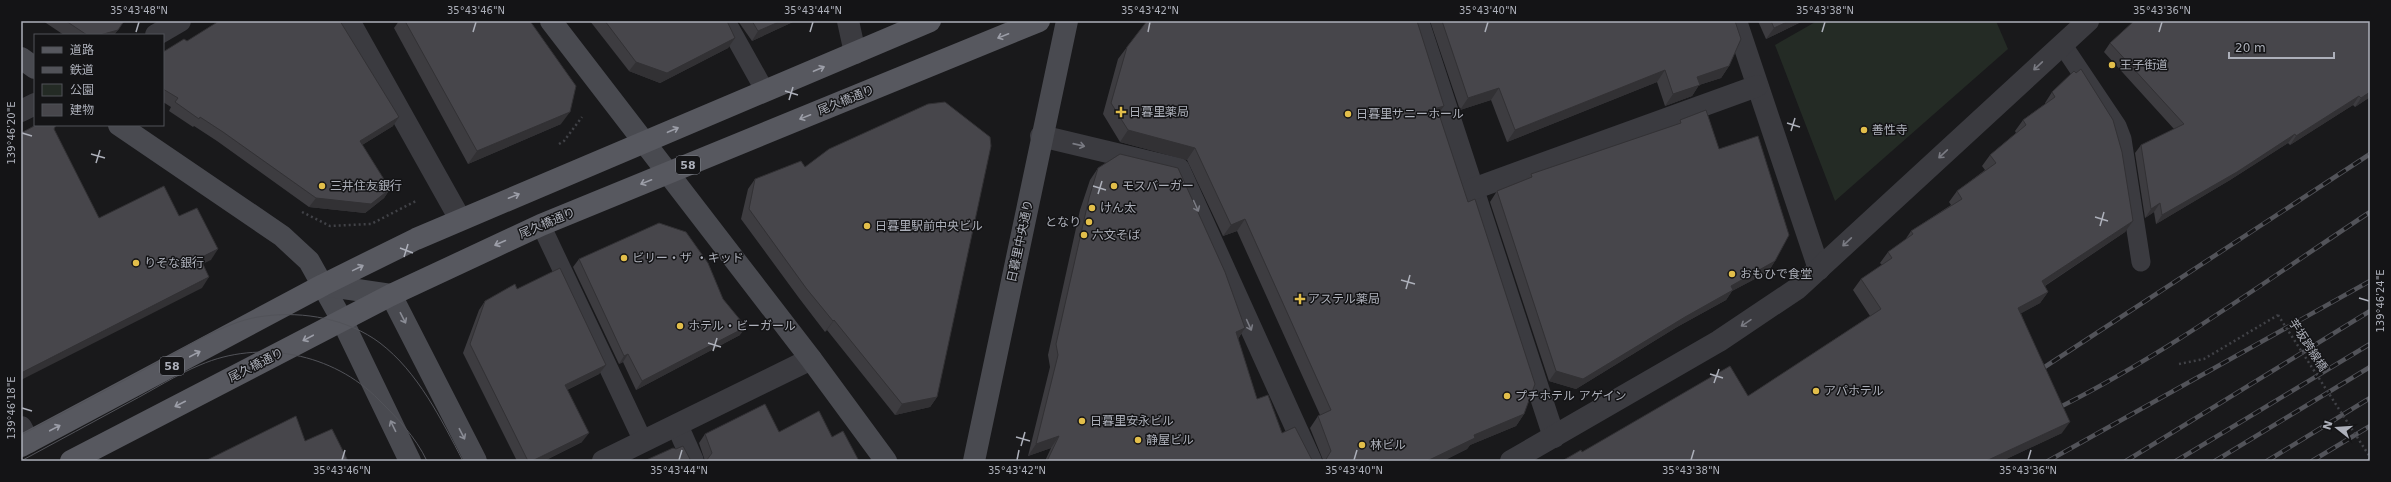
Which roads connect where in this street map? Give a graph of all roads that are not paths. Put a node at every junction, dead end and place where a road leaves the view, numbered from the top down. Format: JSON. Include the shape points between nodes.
{"nodes":[{"id":1,"x":180,"y":21,"type":"edge"},
{"id":2,"x":349,"y":21,"type":"edge"},
{"id":3,"x":551,"y":21,"type":"edge"},
{"id":4,"x":726,"y":21,"type":"edge"},
{"id":5,"x":848,"y":21,"type":"edge"},
{"id":6,"x":930,"y":21,"type":"edge"},
{"id":7,"x":1039,"y":21,"type":"edge"},
{"id":8,"x":1067,"y":21,"type":"edge"},
{"id":9,"x":1418,"y":21,"type":"edge"},
{"id":10,"x":1736,"y":21,"type":"edge"},
{"id":11,"x":2088,"y":21,"type":"edge"},
{"id":12,"x":158,"y":34,"type":"edge"},
{"id":13,"x":2062,"y":44,"type":"junction"},
{"id":14,"x":855,"y":53,"type":"junction"},
{"id":15,"x":21,"y":58,"type":"edge"},
{"id":16,"x":34,"y":67,"type":"edge"},
{"id":17,"x":1758,"y":86,"type":"junction"},
{"id":18,"x":765,"y":91,"type":"junction"},
{"id":19,"x":34,"y":104,"type":"edge"},
{"id":20,"x":21,"y":111,"type":"edge"},
{"id":21,"x":120,"y":126,"type":"edge"},
{"id":22,"x":1041,"y":136,"type":"junction"},
{"id":23,"x":645,"y":142,"type":"junction"},
{"id":24,"x":669,"y":172,"type":"junction"},
{"id":25,"x":1474,"y":189,"type":"junction"},
{"id":26,"x":460,"y":218,"type":"junction"},
{"id":27,"x":541,"y":225,"type":"junction"},
{"id":28,"x":2141,"y":262,"type":"dead end"},
{"id":29,"x":1818,"y":269,"type":"junction"},
{"id":30,"x":323,"y":285,"type":"junction"},
{"id":31,"x":391,"y":294,"type":"junction"},
{"id":32,"x":342,"y":320,"type":"junction"},
{"id":33,"x":811,"y":358,"type":"junction"},
{"id":34,"x":676,"y":425,"type":"junction"},
{"id":35,"x":1554,"y":437,"type":"junction"},
{"id":36,"x":24,"y":439,"type":"edge"},
{"id":37,"x":643,"y":441,"type":"junction"},
{"id":38,"x":71,"y":461,"type":"edge"},
{"id":39,"x":410,"y":461,"type":"edge"},
{"id":40,"x":476,"y":461,"type":"edge"},
{"id":41,"x":603,"y":461,"type":"edge"},
{"id":42,"x":693,"y":461,"type":"edge"},
{"id":43,"x":886,"y":461,"type":"edge"},
{"id":44,"x":974,"y":461,"type":"edge"},
{"id":45,"x":1310,"y":461,"type":"edge"},
{"id":46,"x":1511,"y":461,"type":"edge"}],
"edges":[{"from":1,"to":12,"type":"street"},
{"from":2,"to":26,"type":"street"},
{"from":3,"to":23,"type":"street"},
{"from":4,"to":18,"type":"lane"},
{"from":5,"to":14,"type":"street"},
{"from":6,"to":14,"type":"main road","number":"58"},
{"from":7,"to":24,"type":"main road","name":"尾久橋通り","number":"58","one_way":true},
{"from":8,"to":22,"type":"street","name":"日暮里中央通り"},
{"from":9,"to":25,"type":"street"},
{"from":10,"to":17,"type":"street"},
{"from":11,"to":13,"type":"street"},
{"from":13,"to":28,"type":"lane","via":[[2117,126],[2122,139]]},
{"from":13,"to":29,"type":"street","one_way":true},
{"from":18,"to":14,"type":"main road","number":"58","one_way":true},
{"from":15,"to":16,"type":"street"},
{"from":17,"to":25,"type":"street"},
{"from":17,"to":29,"type":"street"},
{"from":23,"to":18,"type":"main road","number":"58","one_way":true},
{"from":19,"to":20,"type":"street"},
{"from":21,"to":30,"type":"street","via":[[282,236],[309,261]]},
{"from":22,"to":44,"type":"street","name":"日暮里中央通り"},
{"from":22,"to":45,"type":"street","one_way":true,"via":[[1179,169]]},
{"from":23,"to":24,"type":"street"},
{"from":26,"to":23,"type":"main road","number":"58","one_way":true},
{"from":24,"to":27,"type":"main road","name":"尾久橋通り","number":"58","one_way":true},
{"from":24,"to":33,"type":"street"},
{"from":25,"to":35,"type":"street"},
{"from":30,"to":26,"type":"main road","number":"58","one_way":true},
{"from":27,"to":31,"type":"main road","name":"尾久橋通り","number":"58","one_way":true},
{"from":27,"to":37,"type":"lane"},
{"from":29,"to":35,"type":"street","one_way":true,"via":[[1798,288],[1719,341]]},
{"from":30,"to":31,"type":"street"},
{"from":30,"to":32,"type":"street"},
{"from":36,"to":30,"type":"main road","number":"58","one_way":true},
{"from":31,"to":32,"type":"main road","name":"尾久橋通り","number":"58"},
{"from":31,"to":40,"type":"street","one_way":true},
{"from":32,"to":38,"type":"main road","name":"尾久橋通り","number":"58","one_way":true},
{"from":39,"to":32,"type":"street","one_way":true},
{"from":33,"to":34,"type":"street"},
{"from":33,"to":43,"type":"street"},
{"from":34,"to":37,"type":"street"},
{"from":34,"to":42,"type":"street"},
{"from":35,"to":46,"type":"street"},
{"from":37,"to":41,"type":"street"}]}
